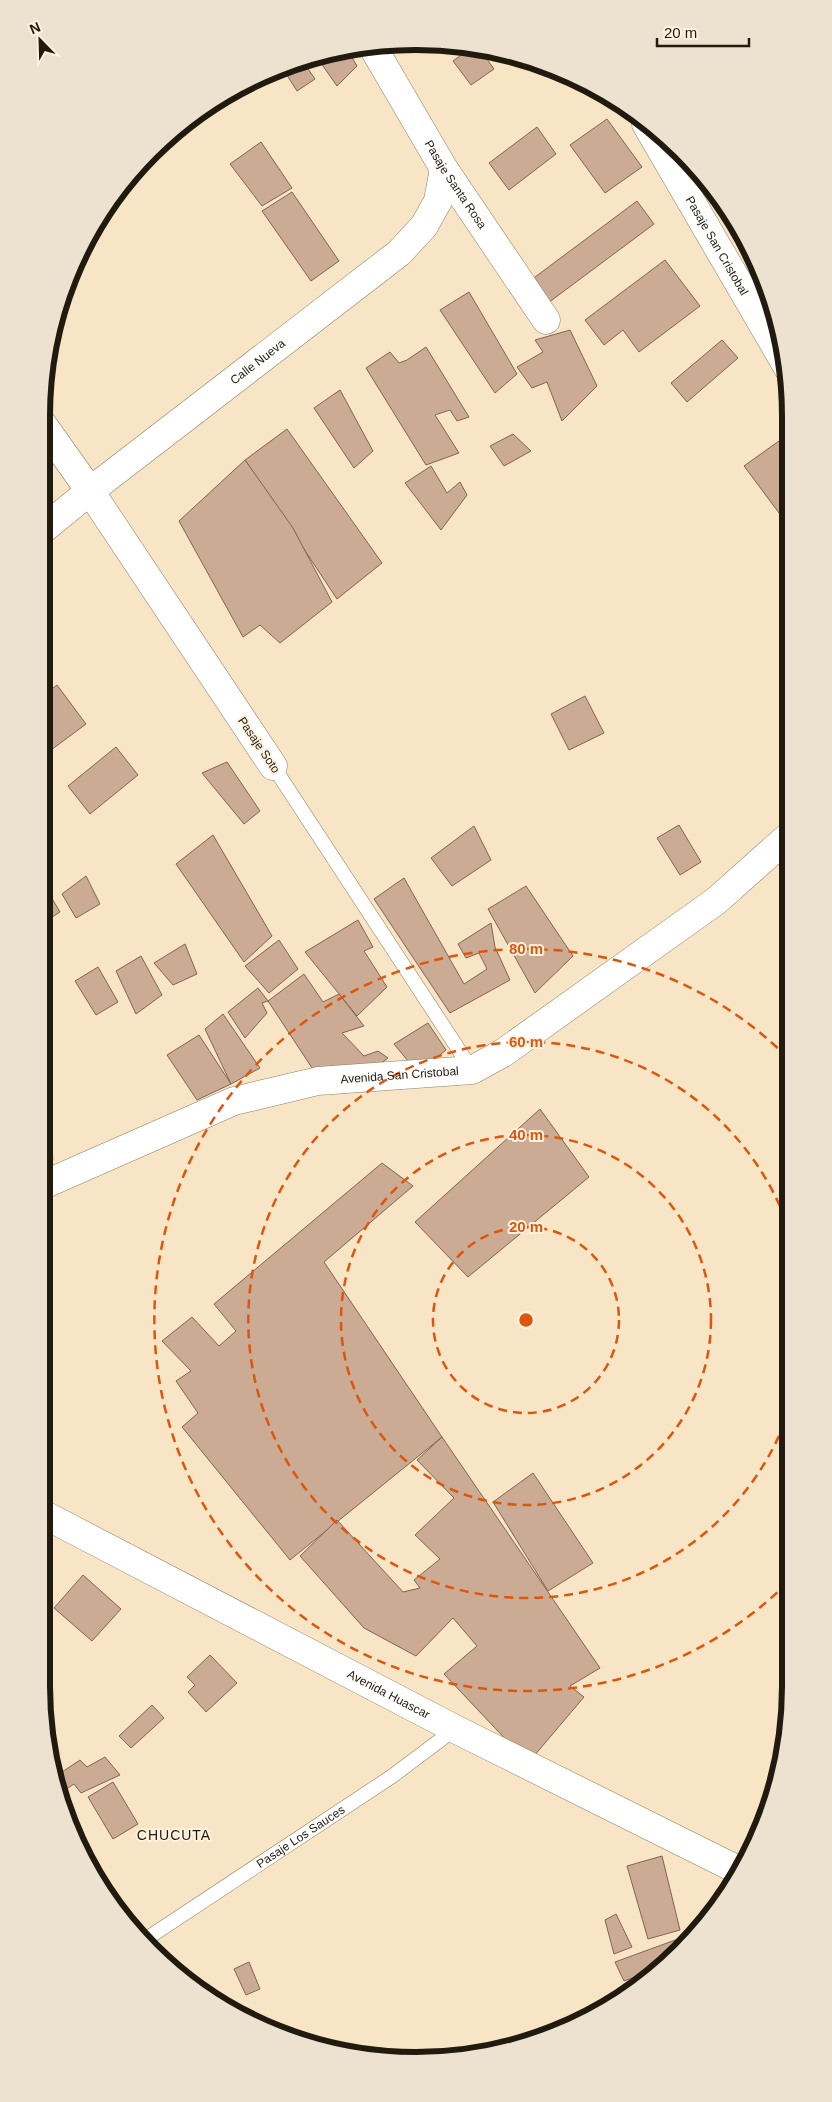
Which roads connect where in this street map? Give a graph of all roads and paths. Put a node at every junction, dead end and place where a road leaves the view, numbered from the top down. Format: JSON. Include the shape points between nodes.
{"nodes":[{"id":1,"x":376,"y":52,"type":"edge"},
{"id":2,"x":655,"y":139,"type":"edge"},
{"id":3,"x":444,"y":169,"type":"junction"},
{"id":4,"x":546,"y":320,"type":"dead end"},
{"id":5,"x":775,"y":346,"type":"edge"},
{"id":6,"x":50,"y":435,"type":"edge"},
{"id":7,"x":90,"y":491,"type":"junction"},
{"id":8,"x":50,"y":524,"type":"edge"},
{"id":9,"x":273,"y":766,"type":"joint"},
{"id":10,"x":782,"y":842,"type":"edge"},
{"id":11,"x":472,"y":1070,"type":"junction"},
{"id":12,"x":50,"y":1182,"type":"edge"},
{"id":13,"x":50,"y":1518,"type":"edge"},
{"id":14,"x":455,"y":1729,"type":"junction"},
{"id":15,"x":734,"y":1868,"type":"edge"},
{"id":16,"x":149,"y":1936,"type":"edge"}],
"edges":[{"from":1,"to":3,"type":"street","name":"Pasaje Santa Rosa"},
{"from":2,"to":5,"type":"street","name":"Pasaje San Cristobal"},
{"from":3,"to":4,"type":"street","name":"Pasaje Santa Rosa"},
{"from":3,"to":7,"type":"street","name":"Calle Nueva","via":[[438,200],[424,226],[399,253]]},
{"from":6,"to":7,"type":"street","name":"Pasaje Soto"},
{"from":7,"to":8,"type":"street","name":"Calle Nueva"},
{"from":7,"to":9,"type":"street","name":"Pasaje Soto"},
{"from":9,"to":11,"type":"lane","name":"Pasaje Soto"},
{"from":10,"to":11,"type":"street","name":"Avenida San Cristobal","via":[[716,901],[503,1053]]},
{"from":11,"to":12,"type":"street","name":"Avenida San Cristobal","via":[[318,1081],[234,1101]]},
{"from":13,"to":14,"type":"street","name":"Avenida Huascar"},
{"from":14,"to":15,"type":"street","name":"Avenida Huascar"},
{"from":14,"to":16,"type":"lane","name":"Pasaje Los Sauces","via":[[391,1777]]}]}
